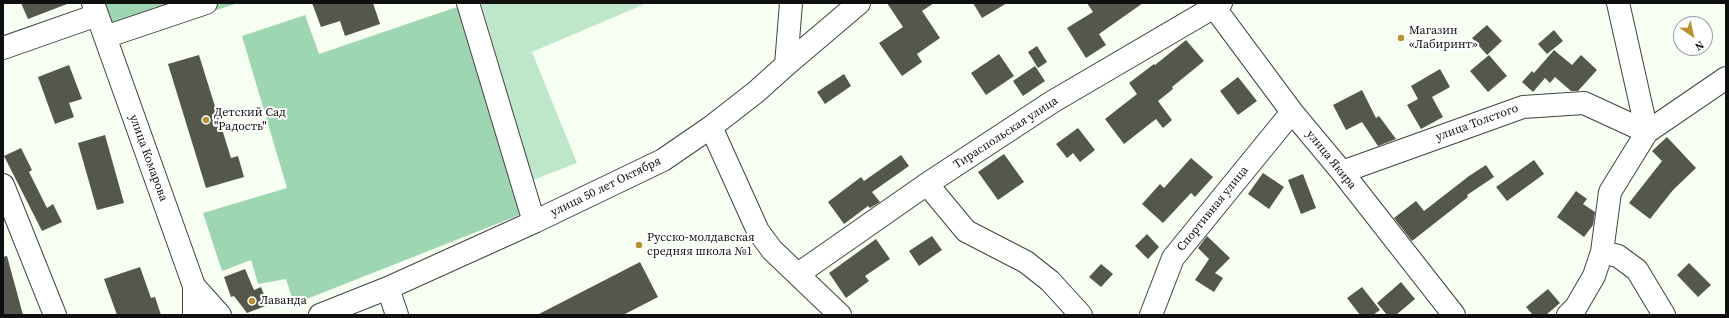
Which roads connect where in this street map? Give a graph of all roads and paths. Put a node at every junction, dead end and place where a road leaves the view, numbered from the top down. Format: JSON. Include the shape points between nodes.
{"nodes":[{"id":1,"x":206,"y":3,"type":"edge"},
{"id":2,"x":468,"y":3,"type":"edge"},
{"id":3,"x":791,"y":3,"type":"edge"},
{"id":4,"x":859,"y":3,"type":"edge"},
{"id":5,"x":1618,"y":3,"type":"edge"},
{"id":6,"x":1215,"y":4,"type":"edge"},
{"id":7,"x":95,"y":9,"type":"edge"},
{"id":8,"x":105,"y":37,"type":"junction"},
{"id":9,"x":3,"y":48,"type":"edge"},
{"id":10,"x":786,"y":65,"type":"junction"},
{"id":11,"x":1726,"y":78,"type":"edge"},
{"id":12,"x":1292,"y":112,"type":"junction"},
{"id":13,"x":711,"y":126,"type":"junction"},
{"id":14,"x":1648,"y":132,"type":"junction"},
{"id":15,"x":1342,"y":172,"type":"junction"},
{"id":16,"x":927,"y":184,"type":"junction"},
{"id":17,"x":3,"y":185,"type":"edge"},
{"id":18,"x":534,"y":222,"type":"junction"},
{"id":19,"x":1602,"y":252,"type":"junction"},
{"id":20,"x":798,"y":274,"type":"junction"},
{"id":21,"x":194,"y":286,"type":"junction"},
{"id":22,"x":388,"y":288,"type":"junction"},
{"id":23,"x":55,"y":315,"type":"edge"},
{"id":24,"x":194,"y":315,"type":"edge"},
{"id":25,"x":220,"y":315,"type":"edge"},
{"id":26,"x":320,"y":315,"type":"edge"},
{"id":27,"x":397,"y":315,"type":"edge"},
{"id":28,"x":840,"y":315,"type":"edge"},
{"id":29,"x":1081,"y":315,"type":"edge"},
{"id":30,"x":1151,"y":315,"type":"edge"},
{"id":31,"x":1454,"y":315,"type":"edge"},
{"id":32,"x":1568,"y":315,"type":"edge"},
{"id":33,"x":1664,"y":315,"type":"edge"}],
"edges":[{"from":1,"to":8,"type":"street"},
{"from":2,"to":18,"type":"street"},
{"from":3,"to":10,"type":"street"},
{"from":4,"to":10,"type":"street","name":"улица 50 лет Октября"},
{"from":5,"to":14,"type":"street"},
{"from":6,"to":12,"type":"street","name":"улица Якира"},
{"from":6,"to":16,"type":"street","name":"Тираспольская улица","via":[[1052,102]]},
{"from":7,"to":8,"type":"street","name":"улица Комарова"},
{"from":7,"to":9,"type":"street"},
{"from":8,"to":21,"type":"street","name":"улица Комарова"},
{"from":10,"to":13,"type":"street","name":"улица 50 лет Октября","via":[[756,92]]},
{"from":11,"to":14,"type":"street"},
{"from":12,"to":15,"type":"street","name":"улица Якира"},
{"from":12,"to":30,"type":"street","name":"Спортивная улица","via":[[1173,258]]},
{"from":13,"to":18,"type":"street","name":"улица 50 лет Октября","via":[[662,160]]},
{"from":13,"to":20,"type":"street","via":[[758,231],[772,250]]},
{"from":14,"to":15,"type":"street","name":"улица Толстого","via":[[1584,103],[1523,107]]},
{"from":14,"to":19,"type":"street","via":[[1610,192]]},
{"from":15,"to":31,"type":"street","name":"улица Якира"},
{"from":16,"to":20,"type":"street","name":"Тираспольская улица"},
{"from":16,"to":29,"type":"street","via":[[966,231],[1026,262],[1050,281]]},
{"from":17,"to":23,"type":"street"},
{"from":18,"to":22,"type":"street","name":"улица 50 лет Октября"},
{"from":19,"to":32,"type":"street","via":[[1594,276],[1576,307]]},
{"from":19,"to":33,"type":"street","via":[[1618,256],[1638,270]]},
{"from":20,"to":28,"type":"street"},
{"from":21,"to":24,"type":"street","name":"улица Комарова"},
{"from":21,"to":25,"type":"street"},
{"from":22,"to":26,"type":"street","name":"улица 50 лет Октября"},
{"from":22,"to":27,"type":"street"}]}
